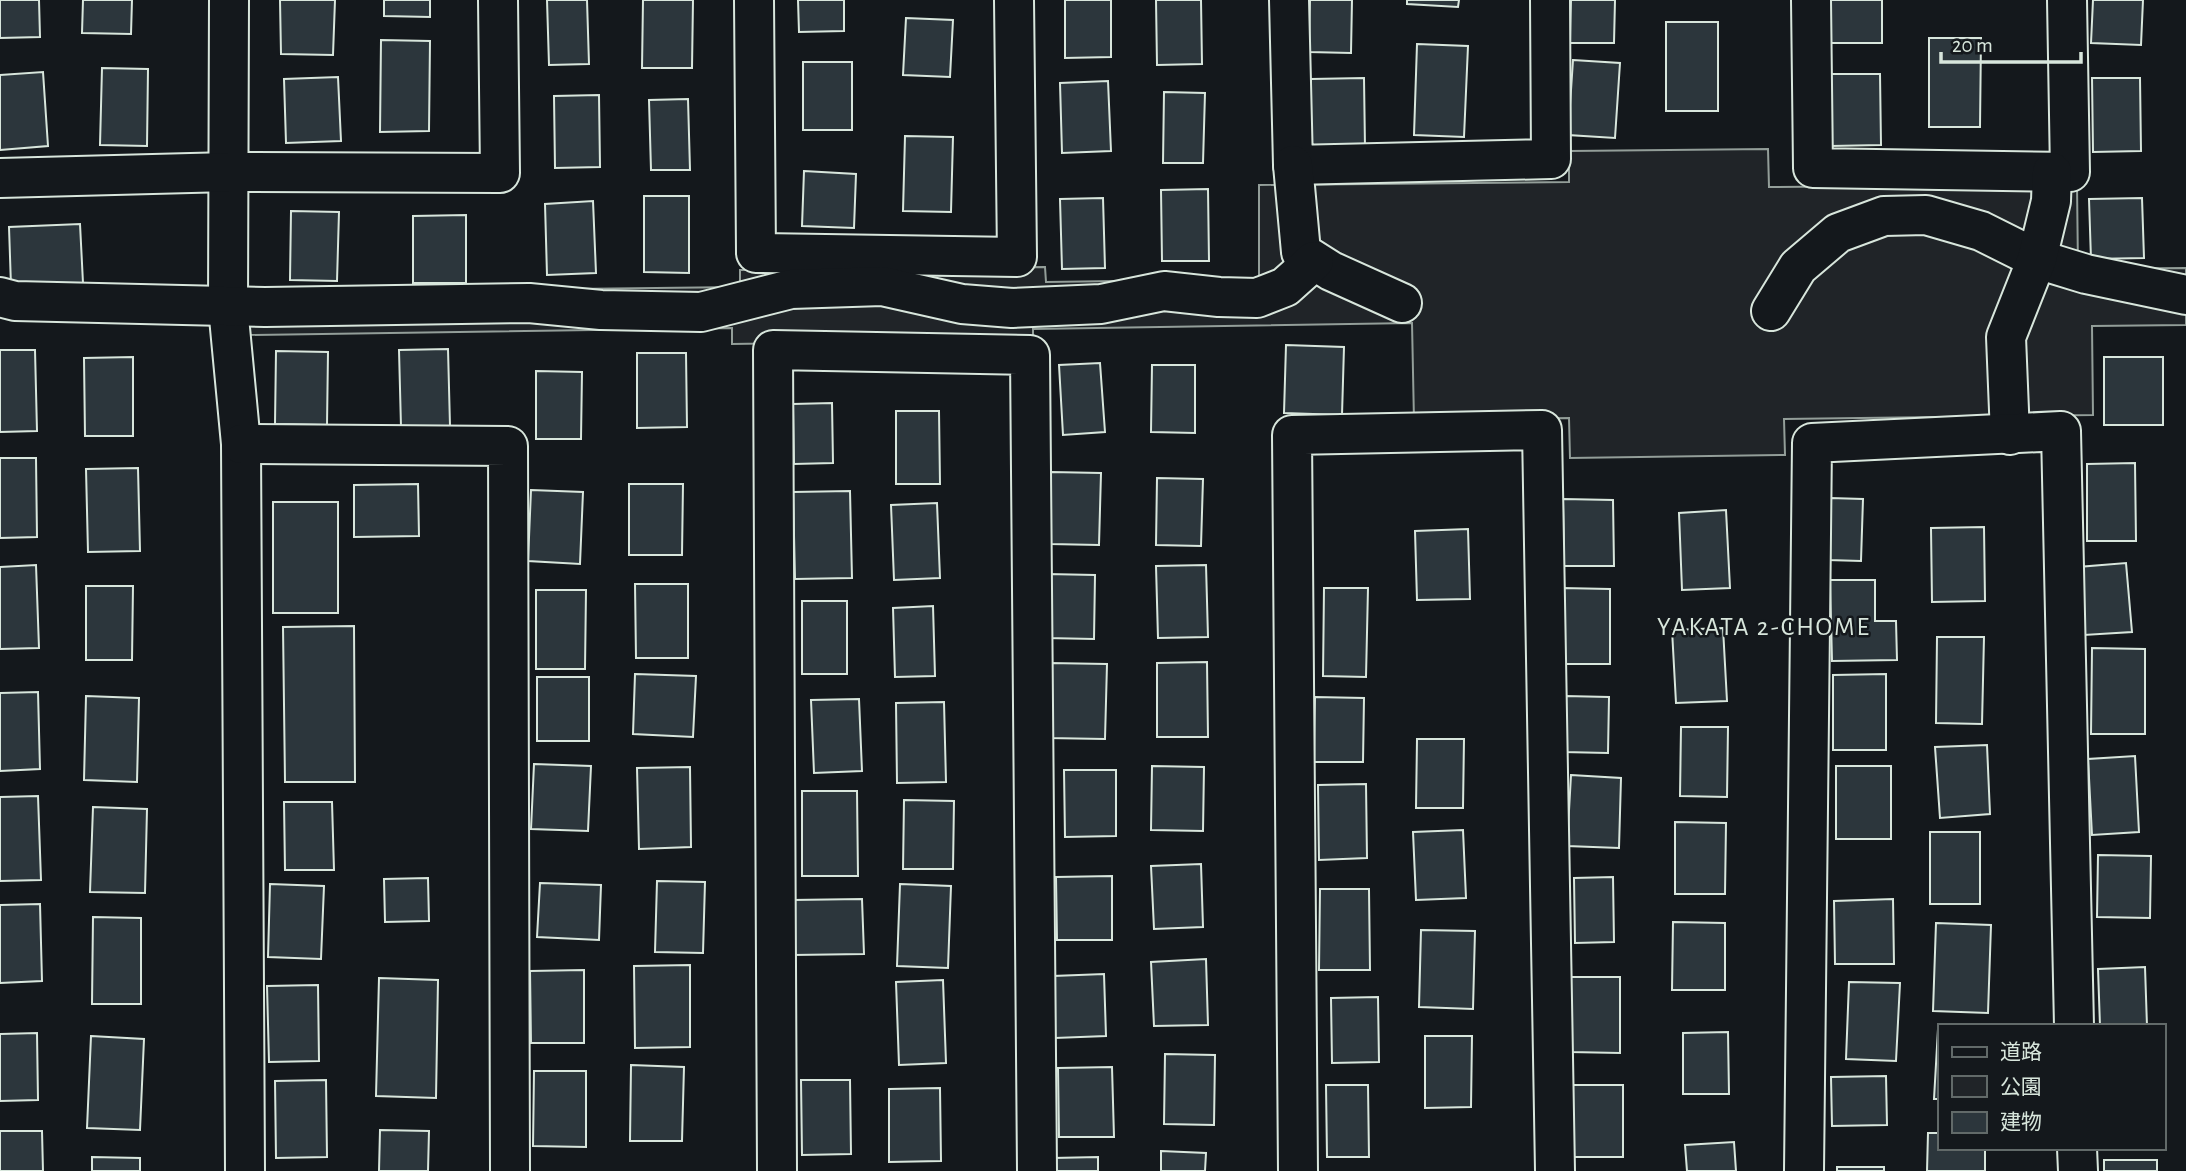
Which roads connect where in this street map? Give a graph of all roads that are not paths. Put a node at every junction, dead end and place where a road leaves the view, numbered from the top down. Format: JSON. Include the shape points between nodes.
{"nodes":[{"id":1,"x":229,"y":0,"type":"edge"},
{"id":2,"x":498,"y":0,"type":"edge"},
{"id":3,"x":754,"y":0,"type":"edge"},
{"id":4,"x":1014,"y":0,"type":"edge"},
{"id":5,"x":1289,"y":0,"type":"edge"},
{"id":6,"x":1550,"y":0,"type":"edge"},
{"id":7,"x":1811,"y":0,"type":"edge"},
{"id":8,"x":2067,"y":0,"type":"edge"},
{"id":9,"x":1293,"y":165,"type":"junction"},
{"id":10,"x":229,"y":172,"type":"junction"},
{"id":11,"x":2052,"y":172,"type":"junction"},
{"id":12,"x":0,"y":178,"type":"edge"},
{"id":13,"x":2037,"y":259,"type":"junction"},
{"id":14,"x":1314,"y":261,"type":"junction"},
{"id":15,"x":2186,"y":295,"type":"edge"},
{"id":16,"x":0,"y":297,"type":"edge"},
{"id":17,"x":1402,"y":303,"type":"dead end"},
{"id":18,"x":228,"y":307,"type":"junction"},
{"id":19,"x":1771,"y":311,"type":"dead end"},
{"id":20,"x":2010,"y":435,"type":"junction"},
{"id":21,"x":241,"y":444,"type":"junction"},
{"id":22,"x":2074,"y":1024,"type":"edge"},
{"id":23,"x":2077,"y":1150,"type":"edge"},
{"id":24,"x":245,"y":1171,"type":"edge"},
{"id":25,"x":510,"y":1171,"type":"edge"},
{"id":26,"x":777,"y":1171,"type":"edge"},
{"id":27,"x":1037,"y":1171,"type":"edge"},
{"id":28,"x":1298,"y":1171,"type":"edge"},
{"id":29,"x":1555,"y":1171,"type":"edge"},
{"id":30,"x":1804,"y":1171,"type":"edge"},
{"id":31,"x":2077,"y":1171,"type":"edge"}],
"edges":[{"from":1,"to":10,"type":"street"},
{"from":2,"to":10,"type":"street","via":[[500,173]]},
{"from":3,"to":4,"type":"street","via":[[756,253],[1017,257]]},
{"from":5,"to":9,"type":"street"},
{"from":6,"to":9,"type":"street","via":[[1551,159]]},
{"from":7,"to":11,"type":"street","via":[[1813,168]]},
{"from":8,"to":11,"type":"street","via":[[2070,172]]},
{"from":9,"to":14,"type":"street","via":[[1301,252]]},
{"from":10,"to":12,"type":"street"},
{"from":10,"to":18,"type":"street"},
{"from":11,"to":13,"type":"street","via":[[2051,201]]},
{"from":13,"to":15,"type":"street"},
{"from":13,"to":19,"type":"street","via":[[1981,231],[1948,221],[1926,215],[1884,216],[1838,233],[1798,267]]},
{"from":13,"to":20,"type":"street","via":[[2006,337]]},
{"from":14,"to":17,"type":"street"},
{"from":14,"to":18,"type":"street","via":[[1285,287],[1257,298],[1164,291],[1101,304],[1012,308],[962,304],[882,286],[791,289],[702,312],[529,303]]},
{"from":16,"to":18,"type":"street"},
{"from":18,"to":21,"type":"street"},
{"from":20,"to":22,"type":"street","via":[[2060,431]]},
{"from":20,"to":30,"type":"street","via":[[1812,443]]},
{"from":21,"to":24,"type":"street"},
{"from":21,"to":25,"type":"street","via":[[508,446]]},
{"from":23,"to":31,"type":"street"},
{"from":26,"to":27,"type":"street","via":[[773,350],[1030,355]]},
{"from":28,"to":29,"type":"street","via":[[1292,435],[1542,430]]}]}
